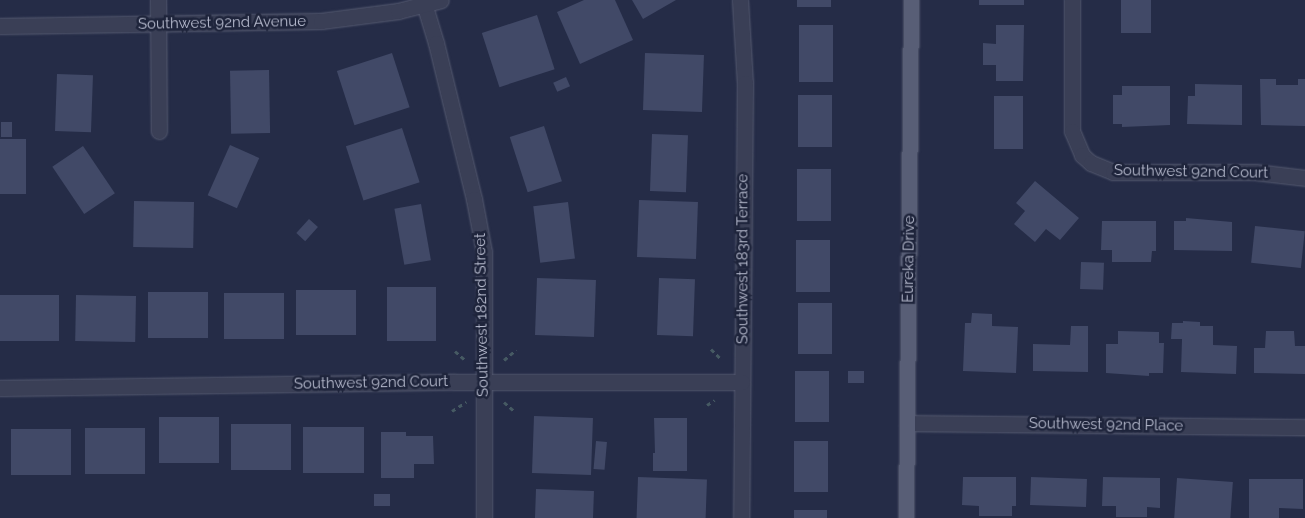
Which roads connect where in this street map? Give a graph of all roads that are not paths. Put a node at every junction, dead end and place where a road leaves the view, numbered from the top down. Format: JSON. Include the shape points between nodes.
{"nodes":[{"id":1,"x":158,"y":0,"type":"edge"},
{"id":2,"x":441,"y":0,"type":"edge"},
{"id":3,"x":740,"y":0,"type":"edge"},
{"id":4,"x":911,"y":0,"type":"edge"},
{"id":5,"x":1072,"y":0,"type":"edge"},
{"id":6,"x":424,"y":3,"type":"edge"},
{"id":7,"x":158,"y":24,"type":"junction"},
{"id":8,"x":0,"y":26,"type":"edge"},
{"id":9,"x":159,"y":131,"type":"dead end"},
{"id":10,"x":1305,"y":178,"type":"edge"},
{"id":11,"x":484,"y":382,"type":"junction"},
{"id":12,"x":742,"y":382,"type":"junction"},
{"id":13,"x":0,"y":388,"type":"edge"},
{"id":14,"x":907,"y":423,"type":"junction"},
{"id":15,"x":1305,"y":427,"type":"edge"},
{"id":16,"x":484,"y":518,"type":"edge"},
{"id":17,"x":742,"y":518,"type":"edge"},
{"id":18,"x":906,"y":518,"type":"edge"}],
"edges":[{"from":1,"to":7,"type":"street"},
{"from":2,"to":6,"type":"street","name":"Southwest 92nd Avenue"},
{"from":3,"to":12,"type":"street","name":"Southwest 183rd Terrace","via":[[744,83]]},
{"from":4,"to":14,"type":"main road","name":"Eureka Drive"},
{"from":5,"to":10,"type":"street","name":"Southwest 92nd Court","via":[[1071,118],[1075,143],[1082,155],[1113,172],[1255,172]]},
{"from":6,"to":7,"type":"street","name":"Southwest 92nd Avenue","via":[[372,16],[321,21]]},
{"from":6,"to":11,"type":"street","name":"Southwest 182nd Street","via":[[481,228]]},
{"from":7,"to":8,"type":"street","name":"Southwest 92nd Avenue"},
{"from":7,"to":9,"type":"street"},
{"from":11,"to":12,"type":"street","name":"Southwest 92nd Court"},
{"from":11,"to":13,"type":"street","name":"Southwest 92nd Court"},
{"from":11,"to":16,"type":"street","name":"Southwest 182nd Street"},
{"from":12,"to":17,"type":"street","name":"Southwest 183rd Terrace"},
{"from":14,"to":15,"type":"street","name":"Southwest 92nd Place"},
{"from":14,"to":18,"type":"main road","name":"Eureka Drive"}]}
